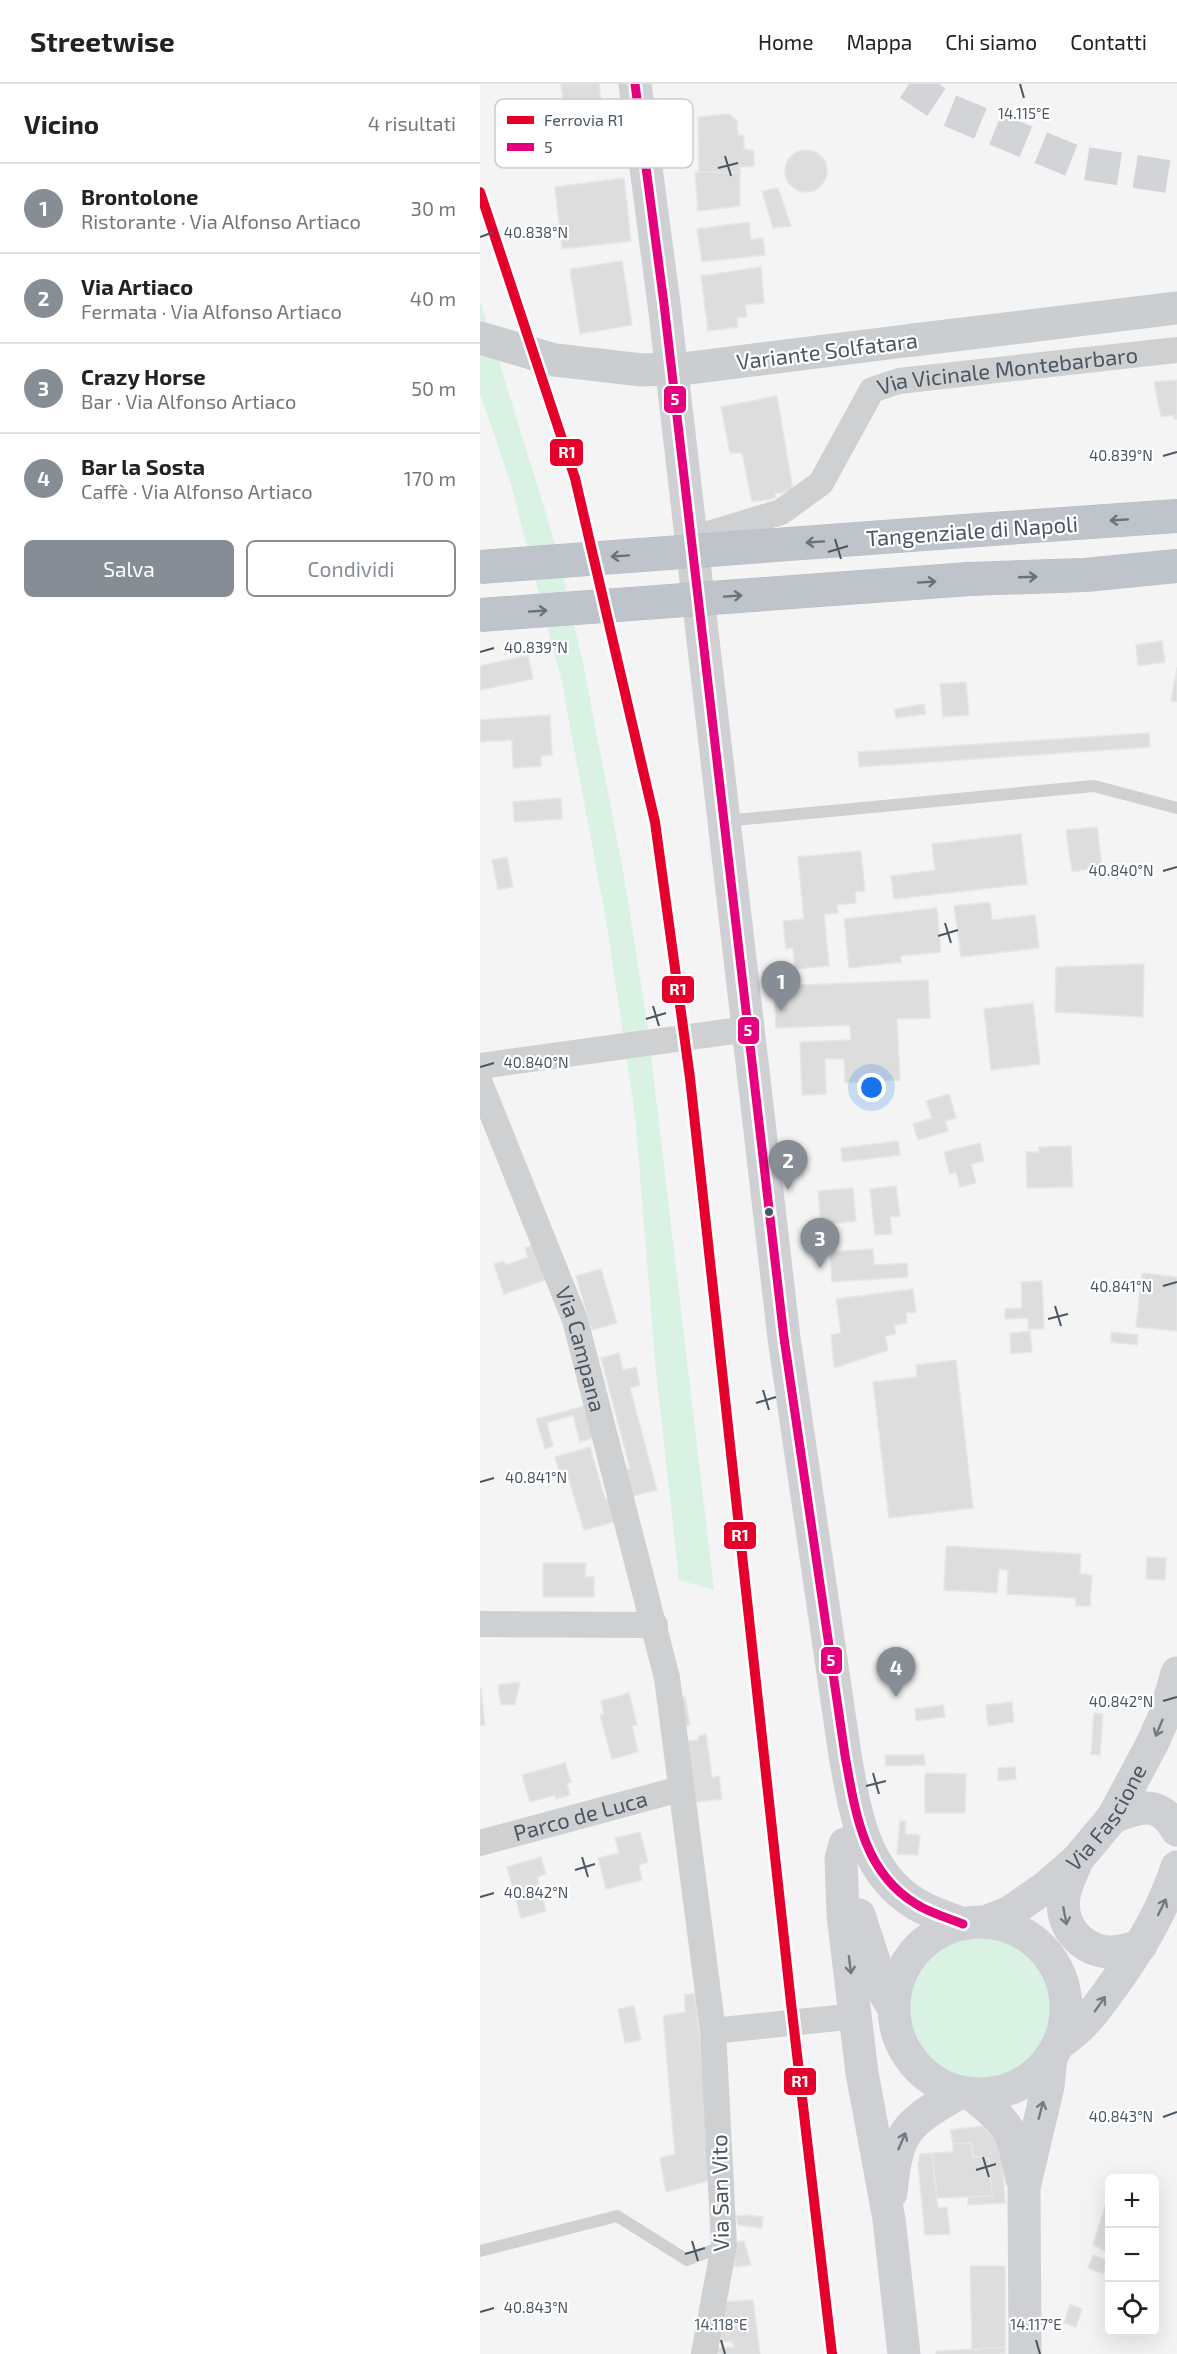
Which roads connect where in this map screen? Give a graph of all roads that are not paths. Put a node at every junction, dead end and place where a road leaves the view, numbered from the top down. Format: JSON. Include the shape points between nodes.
{"nodes":[{"id":1,"x":635,"y":84,"type":"edge"},
{"id":2,"x":637,"y":99,"type":"edge"},
{"id":3,"x":646,"y":168,"type":"edge"},
{"id":4,"x":1177,"y":308,"type":"edge"},
{"id":5,"x":480,"y":338,"type":"edge"},
{"id":6,"x":1177,"y":350,"type":"edge"},
{"id":7,"x":1177,"y":516,"type":"edge"},
{"id":8,"x":692,"y":539,"type":"junction"},
{"id":9,"x":1177,"y":566,"type":"edge"},
{"id":10,"x":480,"y":567,"type":"edge"},
{"id":11,"x":480,"y":615,"type":"edge"},
{"id":12,"x":1177,"y":808,"type":"edge"},
{"id":13,"x":723,"y":822,"type":"junction"},
{"id":14,"x":748,"y":1029,"type":"junction"},
{"id":15,"x":480,"y":1066,"type":"edge"},
{"id":16,"x":480,"y":1083,"type":"edge"},
{"id":17,"x":480,"y":1624,"type":"edge"},
{"id":18,"x":654,"y":1626,"type":"junction"},
{"id":19,"x":1177,"y":1673,"type":"edge"},
{"id":20,"x":845,"y":1755,"type":"junction"},
{"id":21,"x":680,"y":1789,"type":"junction"},
{"id":22,"x":1113,"y":1817,"type":"junction"},
{"id":23,"x":1177,"y":1830,"type":"edge"},
{"id":24,"x":480,"y":1843,"type":"edge"},
{"id":25,"x":845,"y":1844,"type":"junction"},
{"id":26,"x":1077,"y":1860,"type":"junction"},
{"id":27,"x":1177,"y":1867,"type":"edge"},
{"id":28,"x":974,"y":1923,"type":"junction"},
{"id":29,"x":1141,"y":1945,"type":"junction"},
{"id":30,"x":894,"y":2014,"type":"junction"},
{"id":31,"x":856,"y":2016,"type":"junction"},
{"id":32,"x":713,"y":2031,"type":"junction"},
{"id":33,"x":1055,"y":2050,"type":"junction"},
{"id":34,"x":966,"y":2093,"type":"junction"},
{"id":35,"x":868,"y":2109,"type":"junction"},
{"id":36,"x":1024,"y":2188,"type":"junction"},
{"id":37,"x":889,"y":2219,"type":"junction"},
{"id":38,"x":724,"y":2245,"type":"junction"},
{"id":39,"x":480,"y":2251,"type":"edge"},
{"id":40,"x":704,"y":2354,"type":"edge"},
{"id":41,"x":904,"y":2354,"type":"edge"},
{"id":42,"x":1025,"y":2354,"type":"edge"}],
"edges":[{"from":1,"to":2,"type":"main road"},
{"from":3,"to":8,"type":"main road"},
{"from":4,"to":5,"type":"main road","name":"Variante Solfatara","bridge":true,"via":[[690,368],[642,370],[555,360]]},
{"from":6,"to":8,"type":"street","name":"Via Vicinale Montebarbaro","via":[[899,381],[872,390],[821,483],[781,512]]},
{"from":7,"to":10,"type":"highway","name":"Tangenziale di Napoli","one_way":true,"bridge":true},
{"from":8,"to":13,"type":"main road"},
{"from":11,"to":9,"type":"highway","one_way":true,"bridge":true},
{"from":12,"to":13,"type":"lane","via":[[1094,786]]},
{"from":13,"to":14,"type":"main road"},
{"from":14,"to":15,"type":"street"},
{"from":14,"to":20,"type":"main road","via":[[785,1349]]},
{"from":16,"to":18,"type":"street","name":"Via Campana","via":[[575,1320]]},
{"from":17,"to":18,"type":"street"},
{"from":18,"to":21,"type":"street","name":"Via Campana","via":[[667,1678]]},
{"from":19,"to":22,"type":"main road","name":"Via Fascione","one_way":true,"via":[[1165,1715]]},
{"from":20,"to":25,"type":"main road"},
{"from":20,"to":28,"type":"main road","via":[[858,1818],[881,1875],[918,1905]]},
{"from":21,"to":24,"type":"street","name":"Parco de Luca"},
{"from":21,"to":32,"type":"street","name":"Via San Vito"},
{"from":22,"to":23,"type":"main road","via":[[1137,1808],[1158,1810]]},
{"from":22,"to":26,"type":"main road","name":"Via Fascione"},
{"from":25,"to":30,"type":"main road","via":[[860,1916]]},
{"from":25,"to":31,"type":"main road","one_way":true,"via":[[841,1882]]},
{"from":26,"to":28,"type":"main road","name":"Via Fascione","via":[[1010,1912]]},
{"from":26,"to":29,"type":"main road","one_way":true,"via":[[1064,1896],[1067,1926],[1077,1939],[1107,1952]]},
{"from":29,"to":27,"type":"main road","one_way":true,"via":[[1167,1897]]},
{"from":28,"to":30,"type":"main road","via":[[945,1930],[913,1954],[902,1970]]},
{"from":28,"to":33,"type":"main road","via":[[1005,1926],[1024,1935],[1041,1947],[1054,1964],[1066,2003],[1065,2024]]},
{"from":33,"to":29,"type":"main road","one_way":true,"via":[[1088,2020]]},
{"from":30,"to":34,"type":"main road","via":[[899,2039],[909,2058],[941,2085]]},
{"from":30,"to":35,"type":"main road"},
{"from":31,"to":32,"type":"street"},
{"from":31,"to":35,"type":"main road"},
{"from":32,"to":38,"type":"street","name":"Via San Vito"},
{"from":33,"to":34,"type":"main road","via":[[1039,2071],[1008,2090]]},
{"from":36,"to":33,"type":"main road","one_way":true},
{"from":34,"to":36,"type":"main road","via":[[1007,2128]]},
{"from":37,"to":34,"type":"main road","one_way":true,"via":[[892,2178],[900,2142],[908,2127]]},
{"from":35,"to":37,"type":"main road"},
{"from":36,"to":42,"type":"main road"},
{"from":37,"to":41,"type":"main road"},
{"from":38,"to":39,"type":"lane","via":[[687,2260],[617,2216]]},
{"from":38,"to":40,"type":"street","name":"Via San Vito"}]}
